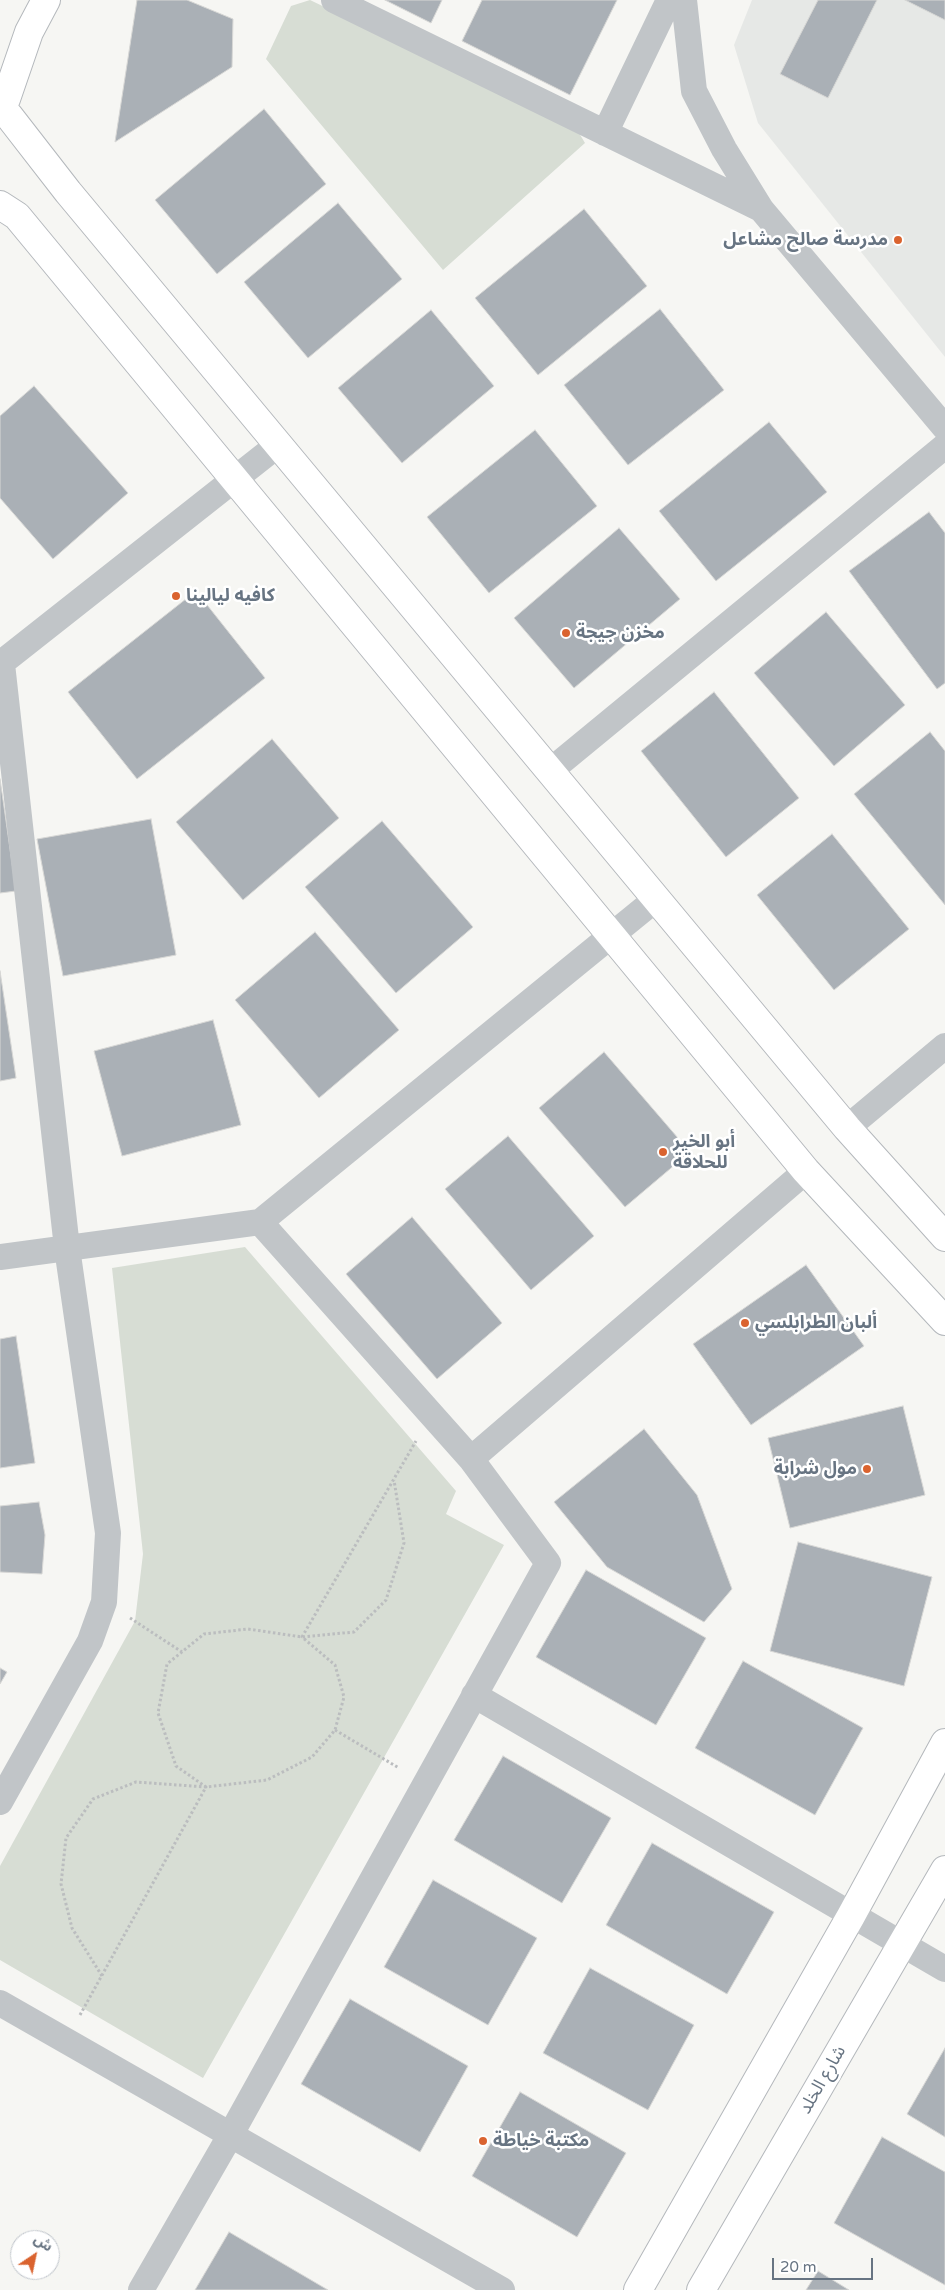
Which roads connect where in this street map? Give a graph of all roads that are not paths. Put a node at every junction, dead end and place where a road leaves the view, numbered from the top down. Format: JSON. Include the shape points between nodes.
{"nodes":[{"id":1,"x":46,"y":0,"type":"edge"},
{"id":2,"x":334,"y":0,"type":"edge"},
{"id":3,"x":669,"y":0,"type":"edge"},
{"id":4,"x":684,"y":0,"type":"edge"},
{"id":5,"x":5,"y":101,"type":"edge"},
{"id":6,"x":605,"y":133,"type":"junction"},
{"id":7,"x":0,"y":142,"type":"edge"},
{"id":8,"x":0,"y":206,"type":"edge"},
{"id":9,"x":762,"y":209,"type":"junction"},
{"id":10,"x":945,"y":428,"type":"edge"},
{"id":11,"x":279,"y":444,"type":"junction"},
{"id":12,"x":945,"y":446,"type":"edge"},
{"id":13,"x":234,"y":479,"type":"junction"},
{"id":14,"x":1,"y":664,"type":"edge"},
{"id":15,"x":550,"y":771,"type":"junction"},
{"id":16,"x":656,"y":899,"type":"junction"},
{"id":17,"x":611,"y":935,"type":"junction"},
{"id":18,"x":945,"y":1046,"type":"edge"},
{"id":19,"x":847,"y":1128,"type":"junction"},
{"id":20,"x":806,"y":1171,"type":"junction"},
{"id":21,"x":260,"y":1222,"type":"junction"},
{"id":22,"x":945,"y":1237,"type":"edge"},
{"id":23,"x":67,"y":1248,"type":"junction"},
{"id":24,"x":0,"y":1257,"type":"edge"},
{"id":25,"x":945,"y":1321,"type":"edge"},
{"id":26,"x":471,"y":1459,"type":"junction"},
{"id":27,"x":474,"y":1695,"type":"junction"},
{"id":28,"x":945,"y":1743,"type":"edge"},
{"id":29,"x":0,"y":1802,"type":"edge"},
{"id":30,"x":945,"y":1870,"type":"edge"},
{"id":31,"x":851,"y":1916,"type":"junction"},
{"id":32,"x":902,"y":1944,"type":"junction"},
{"id":33,"x":945,"y":1970,"type":"edge"},
{"id":34,"x":0,"y":2003,"type":"edge"},
{"id":35,"x":231,"y":2134,"type":"junction"},
{"id":36,"x":141,"y":2290,"type":"edge"},
{"id":37,"x":502,"y":2290,"type":"edge"},
{"id":38,"x":638,"y":2290,"type":"edge"},
{"id":39,"x":701,"y":2290,"type":"edge"}],
"edges":[{"from":1,"to":5,"type":"street","via":[[29,32]]},
{"from":2,"to":6,"type":"street"},
{"from":3,"to":6,"type":"street"},
{"from":4,"to":9,"type":"street","via":[[694,91],[724,149]]},
{"from":5,"to":7,"type":"street"},
{"from":5,"to":11,"type":"street","via":[[68,192]]},
{"from":6,"to":9,"type":"street"},
{"from":8,"to":13,"type":"street","via":[[17,216]]},
{"from":9,"to":10,"type":"street"},
{"from":11,"to":13,"type":"street"},
{"from":11,"to":15,"type":"street"},
{"from":12,"to":15,"type":"street"},
{"from":13,"to":14,"type":"street"},
{"from":13,"to":17,"type":"street"},
{"from":14,"to":23,"type":"street"},
{"from":15,"to":16,"type":"street"},
{"from":16,"to":17,"type":"street"},
{"from":16,"to":19,"type":"street"},
{"from":17,"to":20,"type":"street"},
{"from":17,"to":21,"type":"street"},
{"from":18,"to":19,"type":"street"},
{"from":19,"to":22,"type":"street"},
{"from":20,"to":25,"type":"street"},
{"from":20,"to":26,"type":"street"},
{"from":21,"to":23,"type":"street"},
{"from":21,"to":26,"type":"street"},
{"from":23,"to":24,"type":"street"},
{"from":23,"to":29,"type":"street","via":[[108,1532],[104,1602],[90,1642]]},
{"from":26,"to":27,"type":"street","via":[[548,1563]]},
{"from":27,"to":31,"type":"street"},
{"from":27,"to":35,"type":"street"},
{"from":28,"to":31,"type":"street"},
{"from":30,"to":32,"type":"street","name":"شارع الخلد"},
{"from":31,"to":32,"type":"street"},
{"from":31,"to":38,"type":"street"},
{"from":32,"to":33,"type":"street"},
{"from":32,"to":39,"type":"street","name":"شارع الخلد"},
{"from":34,"to":35,"type":"street"},
{"from":35,"to":36,"type":"street"},
{"from":35,"to":37,"type":"street"}]}
